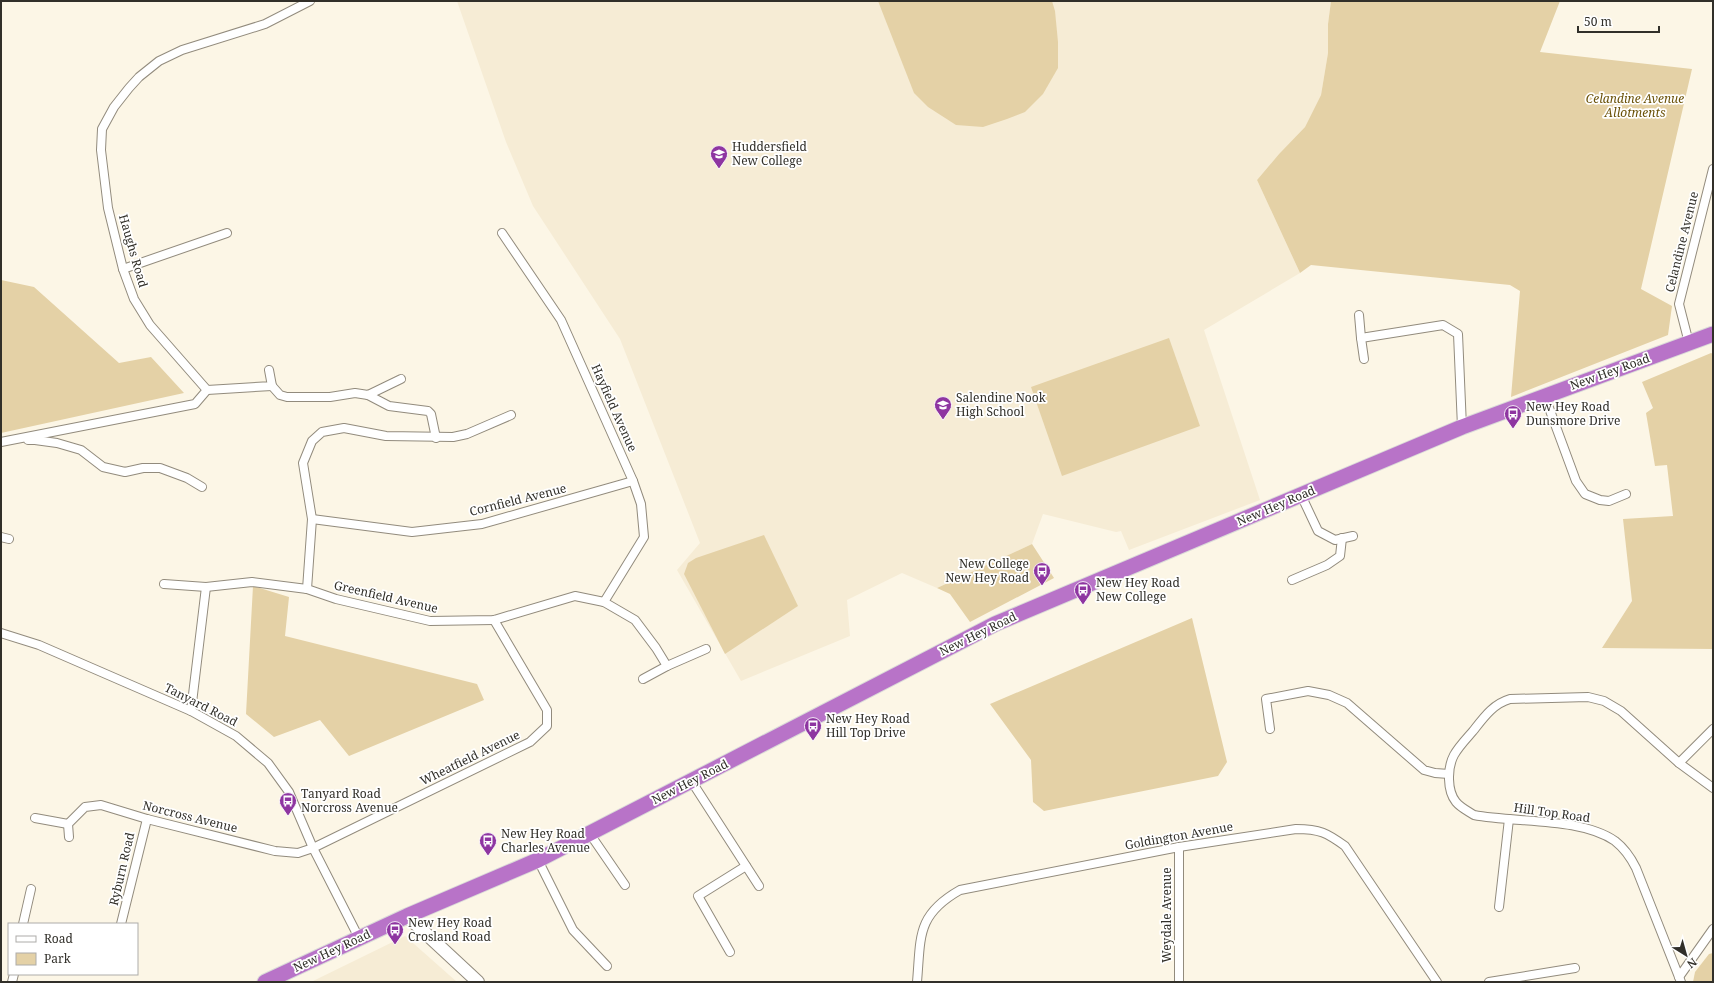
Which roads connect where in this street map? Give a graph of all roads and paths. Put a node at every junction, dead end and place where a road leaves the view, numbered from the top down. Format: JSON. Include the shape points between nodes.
{"nodes":[{"id":1,"x":310,"y":1,"type":"edge"},
{"id":2,"x":1713,"y":169,"type":"edge"},
{"id":3,"x":227,"y":233,"type":"dead end"},
{"id":4,"x":502,"y":233,"type":"dead end"},
{"id":5,"x":123,"y":269,"type":"junction"},
{"id":6,"x":1359,"y":315,"type":"dead end"},
{"id":7,"x":1713,"y":334,"type":"edge"},
{"id":8,"x":1361,"y":338,"type":"junction"},
{"id":9,"x":1689,"y":343,"type":"junction"},
{"id":10,"x":1364,"y":358,"type":"dead end"},
{"id":11,"x":269,"y":370,"type":"dead end"},
{"id":12,"x":401,"y":379,"type":"dead end"},
{"id":13,"x":272,"y":386,"type":"junction"},
{"id":14,"x":207,"y":390,"type":"junction"},
{"id":15,"x":368,"y":395,"type":"junction"},
{"id":16,"x":1545,"y":397,"type":"junction"},
{"id":17,"x":511,"y":415,"type":"dead end"},
{"id":18,"x":1462,"y":427,"type":"junction"},
{"id":19,"x":436,"y":438,"type":"junction"},
{"id":20,"x":1,"y":442,"type":"edge"},
{"id":21,"x":633,"y":481,"type":"junction"},
{"id":22,"x":202,"y":486,"type":"dead end"},
{"id":23,"x":1626,"y":494,"type":"dead end"},
{"id":24,"x":1301,"y":495,"type":"junction"},
{"id":25,"x":312,"y":520,"type":"junction"},
{"id":26,"x":1353,"y":536,"type":"dead end"},
{"id":27,"x":1342,"y":538,"type":"junction"},
{"id":28,"x":1292,"y":580,"type":"dead end"},
{"id":29,"x":164,"y":584,"type":"dead end"},
{"id":30,"x":206,"y":587,"type":"junction"},
{"id":31,"x":307,"y":590,"type":"junction"},
{"id":32,"x":604,"y":602,"type":"junction"},
{"id":33,"x":494,"y":620,"type":"junction"},
{"id":34,"x":1,"y":633,"type":"edge"},
{"id":35,"x":706,"y":649,"type":"dead end"},
{"id":36,"x":667,"y":666,"type":"junction"},
{"id":37,"x":644,"y":679,"type":"dead end"},
{"id":38,"x":191,"y":711,"type":"junction"},
{"id":39,"x":1270,"y":729,"type":"dead end"},
{"id":40,"x":1713,"y":729,"type":"edge"},
{"id":41,"x":1679,"y":763,"type":"junction"},
{"id":42,"x":1449,"y":774,"type":"junction"},
{"id":43,"x":692,"y":782,"type":"junction"},
{"id":44,"x":1713,"y":788,"type":"edge"},
{"id":45,"x":34,"y":818,"type":"dead end"},
{"id":46,"x":147,"y":819,"type":"junction"},
{"id":47,"x":1509,"y":819,"type":"junction"},
{"id":48,"x":68,"y":824,"type":"junction"},
{"id":49,"x":590,"y":834,"type":"junction"},
{"id":50,"x":69,"y":837,"type":"dead end"},
{"id":51,"x":1179,"y":847,"type":"junction"},
{"id":52,"x":313,"y":848,"type":"junction"},
{"id":53,"x":538,"y":860,"type":"junction"},
{"id":54,"x":746,"y":866,"type":"junction"},
{"id":55,"x":625,"y":885,"type":"dead end"},
{"id":56,"x":759,"y":886,"type":"dead end"},
{"id":57,"x":31,"y":889,"type":"dead end"},
{"id":58,"x":1499,"y":907,"type":"dead end"},
{"id":59,"x":407,"y":916,"type":"junction"},
{"id":60,"x":23,"y":923,"type":"edge"},
{"id":61,"x":121,"y":923,"type":"edge"},
{"id":62,"x":1713,"y":929,"type":"edge"},
{"id":63,"x":358,"y":938,"type":"junction"},
{"id":64,"x":730,"y":952,"type":"dead end"},
{"id":65,"x":607,"y":966,"type":"dead end"},
{"id":66,"x":1575,"y":968,"type":"dead end"},
{"id":67,"x":1680,"y":979,"type":"edge"},
{"id":68,"x":265,"y":982,"type":"edge"},
{"id":69,"x":478,"y":982,"type":"edge"},
{"id":70,"x":917,"y":982,"type":"edge"},
{"id":71,"x":1179,"y":982,"type":"edge"},
{"id":72,"x":1436,"y":982,"type":"edge"},
{"id":73,"x":1489,"y":982,"type":"edge"}],
"edges":[{"from":1,"to":5,"type":"street","name":"Haughs Road","via":[[265,24],[182,50],[159,61],[138,77],[114,107],[102,129],[101,150],[108,208]]},
{"from":2,"to":9,"type":"street","name":"Celandine Avenue","via":[[1679,304]]},
{"from":3,"to":5,"type":"street"},
{"from":4,"to":21,"type":"street","name":"Hayfield Avenue","via":[[561,320]]},
{"from":5,"to":14,"type":"street","name":"Haughs Road","via":[[134,299],[150,325]]},
{"from":6,"to":8,"type":"street"},
{"from":7,"to":9,"type":"highway","name":"New Hey Road"},
{"from":8,"to":10,"type":"street"},
{"from":8,"to":18,"type":"street","via":[[1443,325],[1458,334]]},
{"from":9,"to":16,"type":"highway","name":"New Hey Road"},
{"from":11,"to":13,"type":"street"},
{"from":12,"to":15,"type":"street"},
{"from":13,"to":14,"type":"street"},
{"from":13,"to":15,"type":"street","via":[[280,395],[287,397]]},
{"from":14,"to":20,"type":"street","via":[[195,404]]},
{"from":15,"to":19,"type":"street","via":[[389,406],[428,411],[431,414]]},
{"from":16,"to":18,"type":"highway","name":"New Hey Road"},
{"from":16,"to":23,"type":"street","via":[[1576,481],[1585,494],[1609,501]]},
{"from":17,"to":19,"type":"street","via":[[467,434]]},
{"from":18,"to":24,"type":"highway","name":"New Hey Road"},
{"from":19,"to":25,"type":"street","via":[[386,436],[344,428],[322,432],[312,441],[303,463]]},
{"from":20,"to":22,"type":"street","via":[[34,440],[57,443],[81,450],[103,467],[124,472],[160,468]]},
{"from":21,"to":25,"type":"street","name":"Cornfield Avenue","via":[[482,524],[412,532]]},
{"from":21,"to":32,"type":"street","name":"Hayfield Avenue","via":[[641,504],[644,537]]},
{"from":24,"to":27,"type":"street","via":[[1318,531],[1335,540]]},
{"from":24,"to":43,"type":"highway","name":"New Hey Road","via":[[995,624]]},
{"from":25,"to":31,"type":"street"},
{"from":26,"to":27,"type":"street"},
{"from":27,"to":28,"type":"street","via":[[1340,556],[1327,565]]},
{"from":29,"to":30,"type":"street","name":"Greenfield Avenue"},
{"from":30,"to":31,"type":"street","name":"Greenfield Avenue","via":[[252,582]]},
{"from":30,"to":38,"type":"street"},
{"from":31,"to":33,"type":"street","name":"Greenfield Avenue","via":[[430,621]]},
{"from":32,"to":33,"type":"street","name":"Greenfield Avenue","via":[[575,596]]},
{"from":32,"to":36,"type":"street","name":"Greenfield Avenue","via":[[635,620]]},
{"from":33,"to":52,"type":"street","name":"Wheatfield Avenue","via":[[547,710],[547,726],[530,742]]},
{"from":34,"to":38,"type":"street","name":"Tanyard Road","via":[[39,645]]},
{"from":35,"to":36,"type":"street"},
{"from":36,"to":37,"type":"street"},
{"from":38,"to":52,"type":"street","name":"Tanyard Road","via":[[236,736],[268,763],[289,792]]},
{"from":39,"to":42,"type":"street","via":[[1266,699],[1308,691],[1330,695],[1347,703],[1424,770]]},
{"from":40,"to":41,"type":"street"},
{"from":41,"to":42,"type":"street","via":[[1621,711],[1604,701],[1588,697],[1510,699],[1501,702],[1482,720],[1454,755]]},
{"from":41,"to":44,"type":"street"},
{"from":42,"to":47,"type":"street","name":"Hill Top Road","via":[[1450,788],[1456,802],[1463,809],[1474,814]]},
{"from":43,"to":49,"type":"highway","name":"New Hey Road"},
{"from":43,"to":54,"type":"street"},
{"from":45,"to":48,"type":"street"},
{"from":46,"to":48,"type":"street","name":"Norcross Avenue","via":[[101,805],[85,807]]},
{"from":46,"to":52,"type":"street","name":"Norcross Avenue","via":[[275,851],[298,853]]},
{"from":46,"to":61,"type":"street","name":"Ryburn Road"},
{"from":47,"to":58,"type":"street"},
{"from":47,"to":67,"type":"street","name":"Hill Top Road","via":[[1584,828],[1616,842],[1636,868]]},
{"from":48,"to":50,"type":"street"},
{"from":49,"to":53,"type":"highway","name":"New Hey Road"},
{"from":49,"to":55,"type":"street"},
{"from":51,"to":70,"type":"street","name":"Goldington Avenue","via":[[960,890],[945,898],[935,908],[921,931]]},
{"from":51,"to":71,"type":"street","name":"Weydale Avenue"},
{"from":51,"to":72,"type":"street","name":"Goldington Avenue","via":[[1296,829],[1313,828],[1329,835],[1345,846]]},
{"from":52,"to":63,"type":"street","name":"Tanyard Road"},
{"from":53,"to":59,"type":"highway","name":"New Hey Road"},
{"from":53,"to":65,"type":"street","via":[[573,930]]},
{"from":54,"to":56,"type":"street"},
{"from":54,"to":64,"type":"street","via":[[698,896]]},
{"from":57,"to":60,"type":"street"},
{"from":59,"to":63,"type":"highway","name":"New Hey Road"},
{"from":59,"to":69,"type":"street"},
{"from":62,"to":67,"type":"street"},
{"from":63,"to":68,"type":"highway","name":"New Hey Road"},
{"from":66,"to":73,"type":"street"}]}
